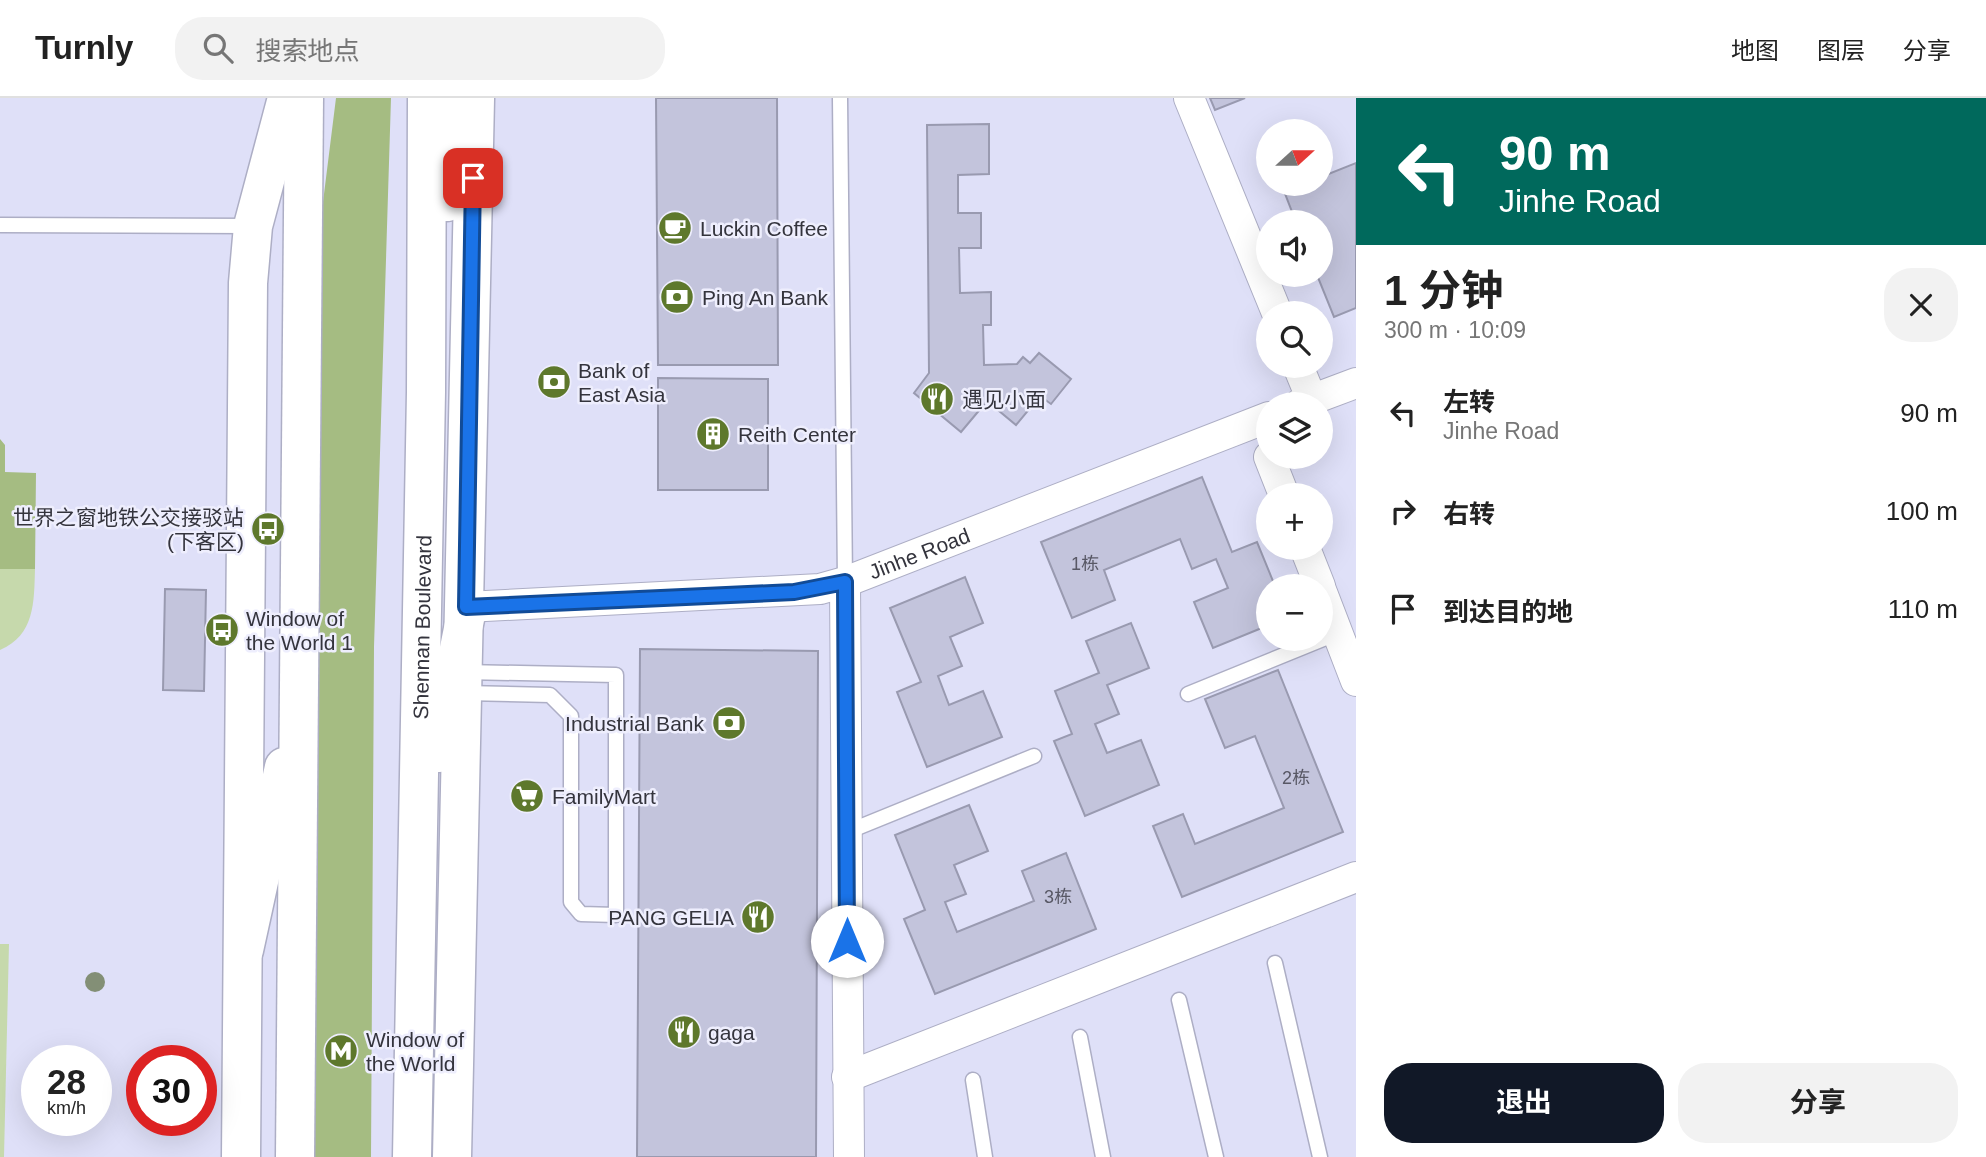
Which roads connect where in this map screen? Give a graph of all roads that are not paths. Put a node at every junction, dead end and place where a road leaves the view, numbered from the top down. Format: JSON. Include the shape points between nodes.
{"nodes":[{"id":1,"x":287,"y":98,"type":"edge"},
{"id":2,"x":304,"y":98,"type":"edge"},
{"id":3,"x":427,"y":98,"type":"edge"},
{"id":4,"x":462,"y":98,"type":"edge"},
{"id":5,"x":475,"y":98,"type":"edge"},
{"id":6,"x":840,"y":98,"type":"edge"},
{"id":7,"x":1189,"y":98,"type":"edge"},
{"id":8,"x":0,"y":225,"type":"edge"},
{"id":9,"x":253,"y":226,"type":"junction"},
{"id":10,"x":1271,"y":301,"type":"edge"},
{"id":11,"x":1356,"y":383,"type":"edge"},
{"id":12,"x":426,"y":392,"type":"junction"},
{"id":13,"x":1332,"y":392,"type":"edge"},
{"id":14,"x":1256,"y":421,"type":"edge"},
{"id":15,"x":845,"y":582,"type":"junction"},
{"id":16,"x":466,"y":610,"type":"junction"},
{"id":17,"x":1333,"y":620,"type":"edge"},
{"id":18,"x":1338,"y":633,"type":"junction"},
{"id":19,"x":1356,"y":681,"type":"edge"},
{"id":20,"x":463,"y":683,"type":"junction"},
{"id":21,"x":301,"y":689,"type":"junction"},
{"id":22,"x":1188,"y":694,"type":"dead end"},
{"id":23,"x":1034,"y":756,"type":"dead end"},
{"id":24,"x":847,"y":832,"type":"junction"},
{"id":25,"x":418,"y":852,"type":"junction"},
{"id":26,"x":1356,"y":877,"type":"edge"},
{"id":27,"x":244,"y":950,"type":"junction"},
{"id":28,"x":1275,"y":963,"type":"dead end"},
{"id":29,"x":1179,"y":1000,"type":"dead end"},
{"id":30,"x":1080,"y":1037,"type":"dead end"},
{"id":31,"x":415,"y":1058,"type":"junction"},
{"id":32,"x":847,"y":1077,"type":"junction"},
{"id":33,"x":973,"y":1080,"type":"dead end"},
{"id":34,"x":241,"y":1157,"type":"edge"},
{"id":35,"x":295,"y":1157,"type":"edge"},
{"id":36,"x":412,"y":1157,"type":"edge"},
{"id":37,"x":427,"y":1157,"type":"edge"},
{"id":38,"x":452,"y":1157,"type":"edge"},
{"id":39,"x":849,"y":1157,"type":"edge"},
{"id":40,"x":985,"y":1157,"type":"edge"},
{"id":41,"x":1103,"y":1157,"type":"edge"},
{"id":42,"x":1216,"y":1157,"type":"edge"},
{"id":43,"x":1320,"y":1157,"type":"edge"}],
"edges":[{"from":1,"to":9,"type":"main road"},
{"from":2,"to":21,"type":"main road"},
{"from":3,"to":12,"type":"main road","name":"Shennan Boulevard"},
{"from":4,"to":12,"type":"main road"},
{"from":5,"to":16,"type":"main road"},
{"from":6,"to":15,"type":"lane"},
{"from":7,"to":10,"type":"street"},
{"from":8,"to":9,"type":"lane"},
{"from":9,"to":27,"type":"main road","via":[[246,412]]},
{"from":11,"to":13,"type":"street"},
{"from":12,"to":25,"type":"main road","name":"Shennan Boulevard"},
{"from":14,"to":15,"type":"street","name":"Jinhe Road"},
{"from":15,"to":16,"type":"street","name":"Jinhe Road","via":[[794,592]]},
{"from":15,"to":24,"type":"street"},
{"from":16,"to":20,"type":"main road"},
{"from":16,"to":25,"type":"main road"},
{"from":17,"to":18,"type":"street"},
{"from":18,"to":19,"type":"street"},
{"from":18,"to":22,"type":"lane"},
{"from":20,"to":20,"type":"lane","via":[[550,695],[571,716],[571,902],[581,914],[616,915],[616,675]]},
{"from":20,"to":38,"type":"main road"},
{"from":21,"to":27,"type":"main road"},
{"from":21,"to":35,"type":"main road"},
{"from":23,"to":24,"type":"lane"},
{"from":24,"to":32,"type":"street"},
{"from":25,"to":31,"type":"main road","name":"Shennan Boulevard"},
{"from":26,"to":32,"type":"street"},
{"from":27,"to":34,"type":"main road"},
{"from":28,"to":43,"type":"lane"},
{"from":29,"to":42,"type":"lane"},
{"from":30,"to":41,"type":"lane"},
{"from":31,"to":36,"type":"main road","name":"Shennan Boulevard"},
{"from":31,"to":37,"type":"main road"},
{"from":32,"to":39,"type":"street"},
{"from":33,"to":40,"type":"lane"}]}
